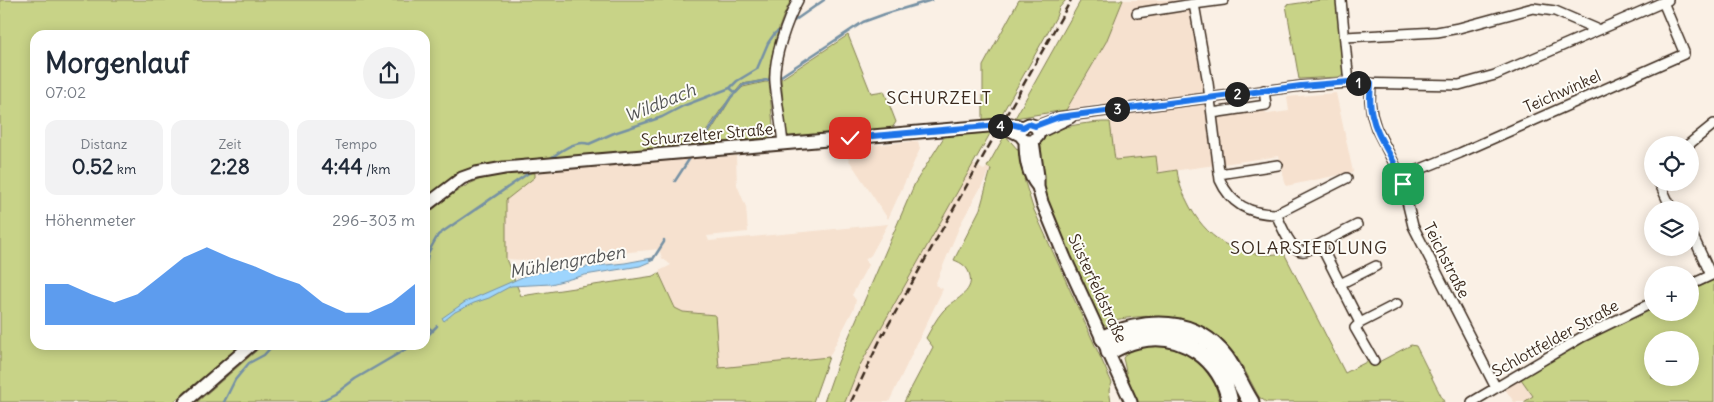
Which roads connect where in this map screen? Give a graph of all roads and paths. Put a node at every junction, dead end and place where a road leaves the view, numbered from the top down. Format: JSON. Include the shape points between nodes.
{"nodes":[{"id":1,"x":798,"y":0,"type":"edge"},
{"id":2,"x":1224,"y":0,"type":"edge"},
{"id":3,"x":1341,"y":0,"type":"edge"},
{"id":4,"x":1666,"y":1,"type":"edge"},
{"id":5,"x":1194,"y":4,"type":"junction"},
{"id":6,"x":1137,"y":13,"type":"dead end"},
{"id":7,"x":1599,"y":30,"type":"junction"},
{"id":8,"x":1345,"y":37,"type":"junction"},
{"id":9,"x":1349,"y":82,"type":"junction"},
{"id":10,"x":1371,"y":83,"type":"junction"},
{"id":11,"x":1264,"y":90,"type":"junction"},
{"id":12,"x":1210,"y":98,"type":"junction"},
{"id":13,"x":1212,"y":113,"type":"junction"},
{"id":14,"x":1714,"y":124,"type":"edge"},
{"id":15,"x":1029,"y":134,"type":"junction"},
{"id":16,"x":1699,"y":136,"type":"edge"},
{"id":17,"x":783,"y":144,"type":"junction"},
{"id":18,"x":1278,"y":165,"type":"dead end"},
{"id":19,"x":1219,"y":174,"type":"junction"},
{"id":20,"x":1401,"y":177,"type":"junction"},
{"id":21,"x":1347,"y":178,"type":"dead end"},
{"id":22,"x":430,"y":202,"type":"edge"},
{"id":23,"x":1276,"y":214,"type":"junction"},
{"id":24,"x":1357,"y":225,"type":"dead end"},
{"id":25,"x":1320,"y":244,"type":"junction"},
{"id":26,"x":1699,"y":248,"type":"edge"},
{"id":27,"x":1376,"y":266,"type":"dead end"},
{"id":28,"x":1712,"y":274,"type":"edge"},
{"id":29,"x":1699,"y":280,"type":"edge"},
{"id":30,"x":1340,"y":284,"type":"junction"},
{"id":31,"x":1397,"y":304,"type":"dead end"},
{"id":32,"x":1644,"y":307,"type":"edge"},
{"id":33,"x":1360,"y":323,"type":"junction"},
{"id":34,"x":1103,"y":338,"type":"junction"},
{"id":35,"x":245,"y":350,"type":"edge"},
{"id":36,"x":1109,"y":352,"type":"junction"},
{"id":37,"x":1374,"y":361,"type":"dead end"},
{"id":38,"x":1496,"y":388,"type":"junction"},
{"id":39,"x":185,"y":402,"type":"edge"},
{"id":40,"x":1131,"y":402,"type":"edge"},
{"id":41,"x":1230,"y":402,"type":"edge"},
{"id":42,"x":1251,"y":402,"type":"edge"},
{"id":43,"x":1472,"y":402,"type":"edge"}],
"edges":[{"from":1,"to":17,"type":"street","via":[[785,29],[775,77]]},
{"from":2,"to":5,"type":"street"},
{"from":3,"to":8,"type":"street"},
{"from":4,"to":7,"type":"street"},
{"from":4,"to":20,"type":"street","name":"Teichwinkel","via":[[1684,54]]},
{"from":5,"to":6,"type":"street"},
{"from":5,"to":12,"type":"street"},
{"from":7,"to":8,"type":"street","via":[[1555,11],[1533,8],[1437,32]]},
{"from":7,"to":10,"type":"street","via":[[1494,75],[1459,85]]},
{"from":8,"to":9,"type":"street"},
{"from":9,"to":10,"type":"street"},
{"from":9,"to":11,"type":"street"},
{"from":10,"to":20,"type":"street","name":"Teichstraße","via":[[1370,101],[1376,128]]},
{"from":11,"to":12,"type":"street"},
{"from":11,"to":13,"type":"street","via":[[1266,105]]},
{"from":12,"to":13,"type":"street"},
{"from":12,"to":15,"type":"street","via":[[1052,118]]},
{"from":13,"to":19,"type":"street"},
{"from":14,"to":16,"type":"street"},
{"from":15,"to":17,"type":"street","name":"Schurzelter Straße","via":[[1002,126]]},
{"from":15,"to":34,"type":"street","name":"Süsterfeldstraße","via":[[1038,188]]},
{"from":17,"to":22,"type":"street","name":"Schurzelter Straße","via":[[476,173],[462,178]]},
{"from":18,"to":19,"type":"street"},
{"from":19,"to":23,"type":"street","via":[[1224,188],[1236,203],[1258,213]]},
{"from":20,"to":38,"type":"street","name":"Teichstraße","via":[[1413,226]]},
{"from":21,"to":23,"type":"street"},
{"from":23,"to":25,"type":"street","via":[[1298,251],[1304,252]]},
{"from":24,"to":25,"type":"street"},
{"from":25,"to":30,"type":"street"},
{"from":26,"to":28,"type":"street"},
{"from":27,"to":30,"type":"street"},
{"from":28,"to":29,"type":"street"},
{"from":30,"to":33,"type":"street"},
{"from":31,"to":33,"type":"street"},
{"from":32,"to":38,"type":"street","name":"Schlottfelder Straße","via":[[1582,337]]},
{"from":33,"to":37,"type":"street","via":[[1355,328]]},
{"from":34,"to":36,"type":"street","name":"Süsterfeldstraße"},
{"from":34,"to":42,"type":"highway","via":[[1143,325],[1166,325],[1190,331],[1210,342],[1226,358]]},
{"from":35,"to":39,"type":"street"},
{"from":36,"to":40,"type":"street","name":"Süsterfeldstraße"},
{"from":36,"to":41,"type":"highway","via":[[1146,338],[1166,338],[1186,344],[1212,363],[1224,382]]},
{"from":38,"to":43,"type":"street","name":"Schlottfelder Straße"}]}
